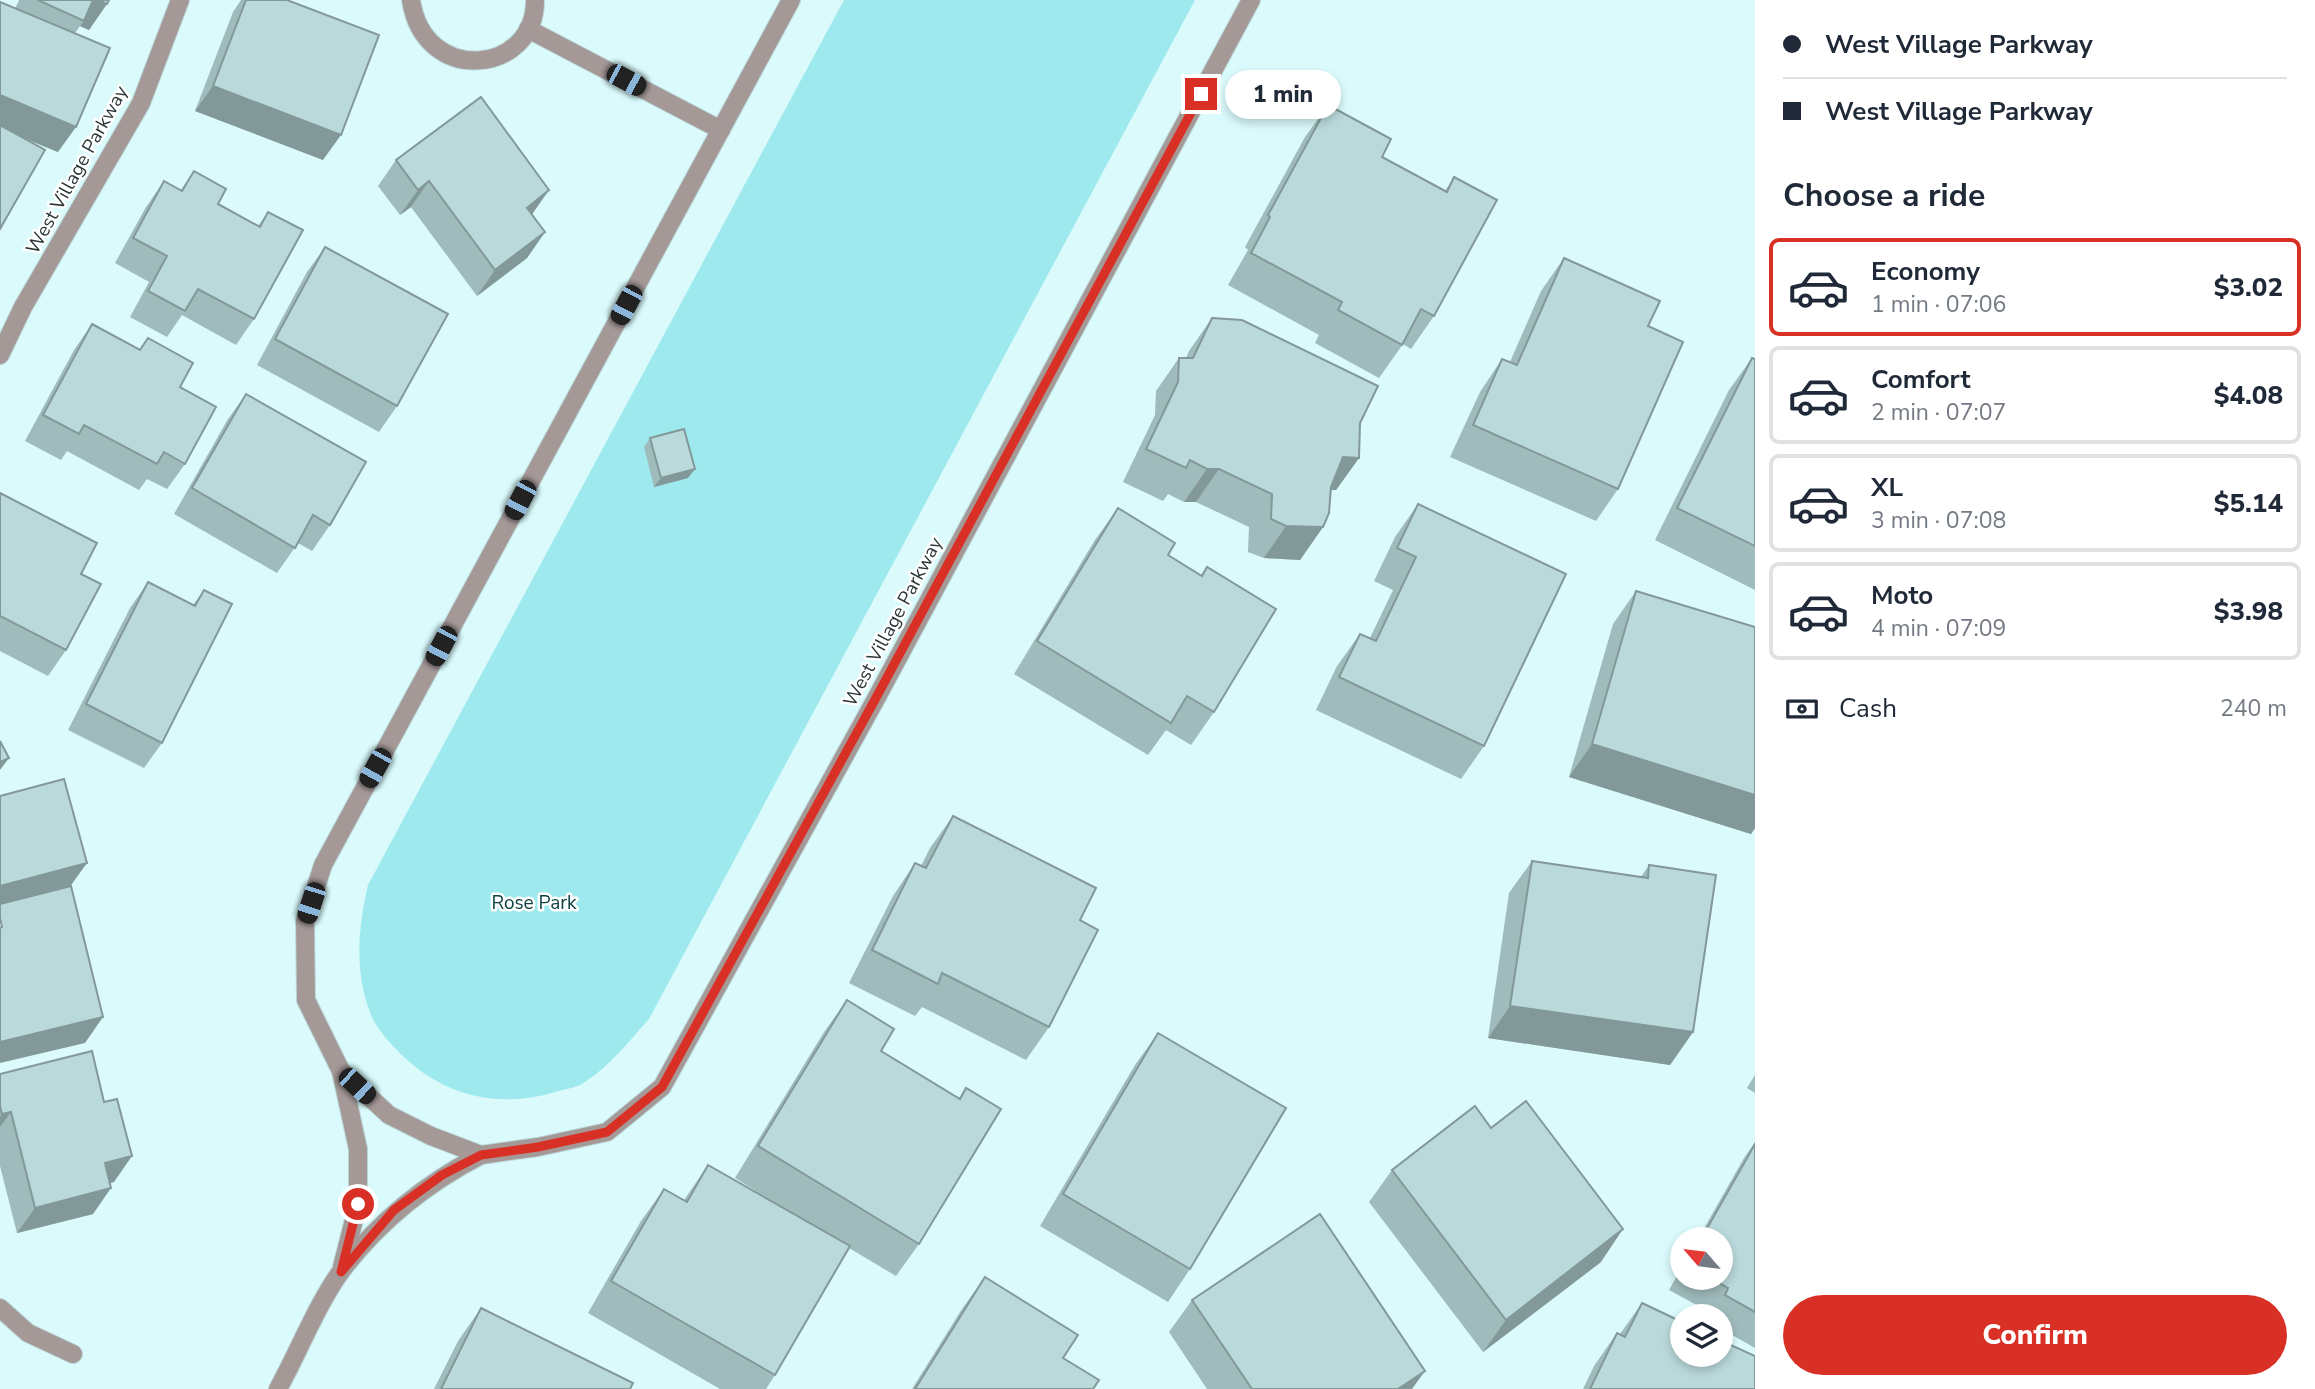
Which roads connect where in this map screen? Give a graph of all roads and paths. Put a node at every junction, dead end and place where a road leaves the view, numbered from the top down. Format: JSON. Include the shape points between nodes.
{"nodes":[{"id":1,"x":180,"y":0,"type":"edge"},
{"id":2,"x":411,"y":0,"type":"edge"},
{"id":3,"x":535,"y":0,"type":"edge"},
{"id":4,"x":791,"y":0,"type":"edge"},
{"id":5,"x":1251,"y":0,"type":"edge"},
{"id":6,"x":528,"y":29,"type":"junction"},
{"id":7,"x":721,"y":130,"type":"junction"},
{"id":8,"x":0,"y":355,"type":"edge"},
{"id":9,"x":341,"y":1071,"type":"junction"},
{"id":10,"x":481,"y":1155,"type":"junction"},
{"id":11,"x":341,"y":1272,"type":"junction"},
{"id":12,"x":0,"y":1308,"type":"edge"},
{"id":13,"x":73,"y":1354,"type":"dead end"},
{"id":14,"x":278,"y":1389,"type":"edge"}],
"edges":[{"from":1,"to":8,"type":"street","name":"West Village Parkway","via":[[141,103]]},
{"from":2,"to":6,"type":"street","via":[[414,20],[424,38],[458,60],[497,56]]},
{"from":3,"to":6,"type":"street"},
{"from":4,"to":7,"type":"street","name":"West Village Parkway"},
{"from":5,"to":10,"type":"street","name":"West Village Parkway","via":[[662,1087],[607,1132]]},
{"from":6,"to":7,"type":"street"},
{"from":7,"to":9,"type":"street","name":"West Village Parkway","via":[[323,865],[305,922],[306,1000]]},
{"from":9,"to":10,"type":"street","name":"West Village Parkway","via":[[389,1115]]},
{"from":9,"to":11,"type":"street","name":"West Village Parkway","via":[[358,1149],[358,1204]]},
{"from":10,"to":11,"type":"street","name":"West Village Parkway","via":[[442,1175],[394,1210]]},
{"from":11,"to":14,"type":"street","name":"West Village Parkway"},
{"from":12,"to":13,"type":"street","via":[[28,1333]]}]}
